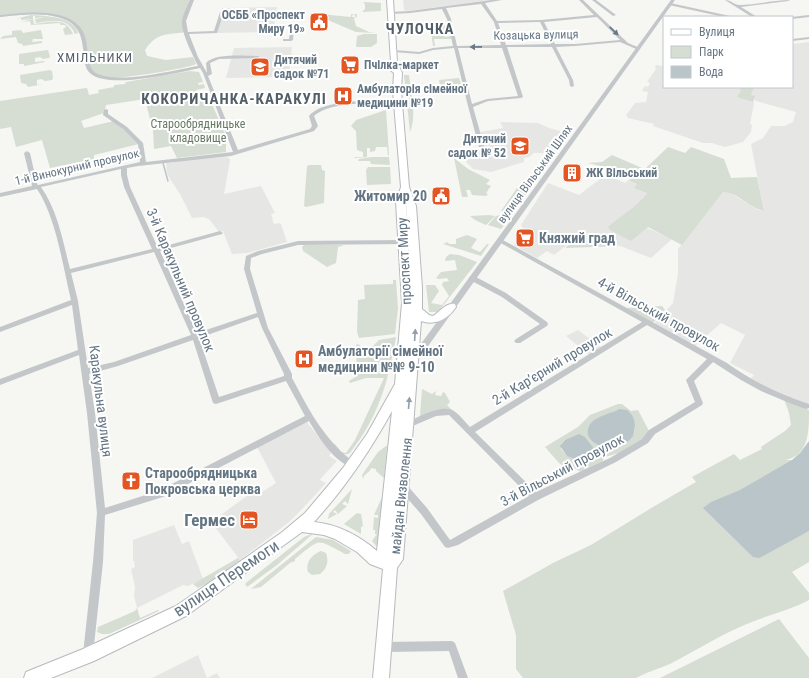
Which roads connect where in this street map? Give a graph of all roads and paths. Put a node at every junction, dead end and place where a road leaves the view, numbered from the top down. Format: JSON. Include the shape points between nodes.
{"nodes":[{"id":1,"x":192,"y":0,"type":"edge"},
{"id":2,"x":390,"y":0,"type":"edge"},
{"id":3,"x":500,"y":0,"type":"edge"},
{"id":4,"x":581,"y":0,"type":"edge"},
{"id":5,"x":594,"y":0,"type":"edge"},
{"id":6,"x":727,"y":0,"type":"edge"},
{"id":7,"x":788,"y":0,"type":"edge"},
{"id":8,"x":779,"y":1,"type":"edge"},
{"id":9,"x":482,"y":2,"type":"junction"},
{"id":10,"x":671,"y":2,"type":"edge"},
{"id":11,"x":737,"y":6,"type":"junction"},
{"id":12,"x":444,"y":8,"type":"junction"},
{"id":13,"x":222,"y":12,"type":"dead end"},
{"id":14,"x":391,"y":13,"type":"junction"},
{"id":15,"x":614,"y":15,"type":"dead end"},
{"id":16,"x":0,"y":16,"type":"edge"},
{"id":17,"x":598,"y":16,"type":"junction"},
{"id":18,"x":726,"y":16,"type":"edge"},
{"id":19,"x":753,"y":16,"type":"edge"},
{"id":20,"x":809,"y":16,"type":"edge"},
{"id":21,"x":793,"y":18,"type":"edge"},
{"id":22,"x":541,"y":21,"type":"junction"},
{"id":23,"x":657,"y":21,"type":"junction"},
{"id":24,"x":496,"y":22,"type":"junction"},
{"id":25,"x":663,"y":22,"type":"edge"},
{"id":26,"x":292,"y":25,"type":"dead end"},
{"id":27,"x":187,"y":33,"type":"junction"},
{"id":28,"x":809,"y":38,"type":"edge"},
{"id":29,"x":285,"y":40,"type":"dead end"},
{"id":30,"x":793,"y":40,"type":"edge"},
{"id":31,"x":626,"y":43,"type":"junction"},
{"id":32,"x":553,"y":45,"type":"junction"},
{"id":33,"x":504,"y":46,"type":"junction"},
{"id":34,"x":455,"y":47,"type":"junction"},
{"id":35,"x":638,"y":48,"type":"junction"},
{"id":36,"x":394,"y":51,"type":"junction"},
{"id":37,"x":258,"y":57,"type":"dead end"},
{"id":38,"x":199,"y":66,"type":"junction"},
{"id":39,"x":206,"y":75,"type":"junction"},
{"id":40,"x":572,"y":86,"type":"dead end"},
{"id":41,"x":398,"y":102,"type":"junction"},
{"id":42,"x":470,"y":106,"type":"junction"},
{"id":43,"x":106,"y":110,"type":"dead end"},
{"id":44,"x":481,"y":146,"type":"dead end"},
{"id":45,"x":236,"y":152,"type":"junction"},
{"id":46,"x":27,"y":153,"type":"dead end"},
{"id":47,"x":142,"y":163,"type":"junction"},
{"id":48,"x":124,"y":167,"type":"junction"},
{"id":49,"x":38,"y":187,"type":"junction"},
{"id":50,"x":405,"y":187,"type":"junction"},
{"id":51,"x":0,"y":195,"type":"edge"},
{"id":52,"x":220,"y":233,"type":"dead end"},
{"id":53,"x":501,"y":241,"type":"junction"},
{"id":54,"x":403,"y":242,"type":"junction"},
{"id":55,"x":156,"y":250,"type":"junction"},
{"id":56,"x":68,"y":272,"type":"junction"},
{"id":57,"x":472,"y":278,"type":"junction"},
{"id":58,"x":75,"y":300,"type":"junction"},
{"id":59,"x":451,"y":307,"type":"junction"},
{"id":60,"x":417,"y":309,"type":"junction"},
{"id":61,"x":260,"y":314,"type":"junction"},
{"id":62,"x":646,"y":323,"type":"junction"},
{"id":63,"x":0,"y":330,"type":"edge"},
{"id":64,"x":405,"y":334,"type":"joint"},
{"id":65,"x":195,"y":336,"type":"junction"},
{"id":66,"x":518,"y":341,"type":"dead end"},
{"id":67,"x":82,"y":351,"type":"junction"},
{"id":68,"x":712,"y":359,"type":"junction"},
{"id":69,"x":413,"y":365,"type":"junction"},
{"id":70,"x":85,"y":372,"type":"junction"},
{"id":71,"x":288,"y":378,"type":"junction"},
{"id":72,"x":0,"y":382,"type":"edge"},
{"id":73,"x":401,"y":386,"type":"junction"},
{"id":74,"x":806,"y":406,"type":"dead end"},
{"id":75,"x":310,"y":417,"type":"junction"},
{"id":76,"x":408,"y":425,"type":"junction"},
{"id":77,"x":470,"y":431,"type":"junction"},
{"id":78,"x":353,"y":465,"type":"junction"},
{"id":79,"x":403,"y":486,"type":"junction"},
{"id":80,"x":535,"y":498,"type":"junction"},
{"id":81,"x":102,"y":513,"type":"junction"},
{"id":82,"x":303,"y":526,"type":"junction"},
{"id":83,"x":390,"y":565,"type":"junction"},
{"id":84,"x":384,"y":647,"type":"junction"},
{"id":85,"x":89,"y":658,"type":"junction"},
{"id":86,"x":32,"y":678,"type":"edge"},
{"id":87,"x":46,"y":678,"type":"edge"},
{"id":88,"x":381,"y":678,"type":"edge"},
{"id":89,"x":463,"y":678,"type":"edge"}],
"edges":[{"from":1,"to":27,"type":"street","via":[[184,24]]},
{"from":2,"to":14,"type":"main road","name":"проспект Миру"},
{"from":3,"to":9,"type":"street"},
{"from":4,"to":17,"type":"street"},
{"from":5,"to":15,"type":"street"},
{"from":6,"to":11,"type":"street"},
{"from":7,"to":8,"type":"street"},
{"from":8,"to":11,"type":"street"},
{"from":9,"to":12,"type":"street"},
{"from":9,"to":24,"type":"street"},
{"from":10,"to":18,"type":"street"},
{"from":10,"to":23,"type":"street","name":"вулиця Вільський Шлях"},
{"from":11,"to":19,"type":"street"},
{"from":12,"to":14,"type":"street"},
{"from":12,"to":34,"type":"street"},
{"from":13,"to":27,"type":"street","via":[[216,32]]},
{"from":14,"to":36,"type":"main road","name":"проспект Миру"},
{"from":16,"to":38,"type":"street","via":[[38,14],[70,21],[78,26],[82,34],[87,62],[93,74],[110,78],[130,78]]},
{"from":17,"to":22,"type":"street"},
{"from":17,"to":31,"type":"street","one_way":true},
{"from":20,"to":21,"type":"street"},
{"from":22,"to":24,"type":"street"},
{"from":22,"to":32,"type":"street"},
{"from":23,"to":25,"type":"street"},
{"from":23,"to":35,"type":"street","name":"вулиця Вільський Шлях"},
{"from":24,"to":33,"type":"street"},
{"from":26,"to":29,"type":"street","via":[[291,40]]},
{"from":27,"to":38,"type":"street"},
{"from":28,"to":30,"type":"street"},
{"from":31,"to":32,"type":"street","name":"Козацька вулиця","via":[[620,41]]},
{"from":31,"to":35,"type":"street","name":"Козацька вулиця"},
{"from":32,"to":33,"type":"street","name":"Козацька вулиця"},
{"from":32,"to":40,"type":"street"},
{"from":33,"to":34,"type":"street","name":"Козацька вулиця","one_way":true},
{"from":33,"to":42,"type":"street","via":[[521,97],[488,100]]},
{"from":34,"to":36,"type":"street","name":"Козацька вулиця","via":[[433,48],[419,53]]},
{"from":34,"to":42,"type":"street"},
{"from":35,"to":53,"type":"street","name":"вулиця Вільський Шлях"},
{"from":36,"to":41,"type":"main road","name":"проспект Миру","via":[[394,82]]},
{"from":37,"to":39,"type":"street","via":[[214,60],[208,63],[210,74]]},
{"from":38,"to":39,"type":"street"},
{"from":39,"to":45,"type":"street"},
{"from":41,"to":45,"type":"street","name":"1-й Винокурний провулок","via":[[349,103],[317,110],[312,114],[315,126],[312,130]]},
{"from":41,"to":50,"type":"main road","name":"проспект Миру"},
{"from":42,"to":44,"type":"street"},
{"from":43,"to":47,"type":"street","via":[[104,114],[125,128],[141,144]]},
{"from":45,"to":47,"type":"street","name":"1-й Винокурний провулок"},
{"from":46,"to":49,"type":"street","name":"Каракульна вулиця","via":[[34,185]]},
{"from":47,"to":48,"type":"street","name":"1-й Винокурний провулок"},
{"from":48,"to":49,"type":"street","name":"1-й Винокурний провулок"},
{"from":48,"to":55,"type":"street","name":"3-й Каракульний провулок","via":[[127,187]]},
{"from":49,"to":51,"type":"street","name":"1-й Винокурний провулок"},
{"from":49,"to":56,"type":"street","name":"Каракульна вулиця","via":[[55,222]]},
{"from":50,"to":54,"type":"main road","name":"проспект Миру","via":[[401,201]]},
{"from":50,"to":60,"type":"main road","name":"проспект Миру","via":[[411,206]]},
{"from":52,"to":55,"type":"street"},
{"from":53,"to":57,"type":"street","name":"вулиця Вільський Шлях"},
{"from":53,"to":62,"type":"street","name":"4-й Вільський провулок"},
{"from":54,"to":61,"type":"street","via":[[292,244],[249,256],[248,272]]},
{"from":54,"to":64,"type":"main road","name":"проспект Миру","via":[[407,303]]},
{"from":55,"to":56,"type":"street"},
{"from":55,"to":65,"type":"street","name":"3-й Каракульний провулок"},
{"from":56,"to":58,"type":"street","name":"Каракульна вулиця"},
{"from":57,"to":59,"type":"street","name":"вулиця Вільський Шлях"},
{"from":57,"to":66,"type":"street","via":[[504,295],[545,324]]},
{"from":58,"to":63,"type":"street"},
{"from":58,"to":67,"type":"street","name":"Каракульна вулиця"},
{"from":59,"to":60,"type":"main road","via":[[432,320],[424,317]]},
{"from":59,"to":69,"type":"street","name":"вулиця Вільський Шлях"},
{"from":69,"to":60,"type":"main road","name":"майдан Визволення","one_way":true},
{"from":61,"to":65,"type":"street"},
{"from":61,"to":71,"type":"street"},
{"from":62,"to":68,"type":"street","name":"4-й Вільський провулок"},
{"from":62,"to":77,"type":"street","name":"2-й Карʼєрний провулок"},
{"from":64,"to":73,"type":"main road","name":"майдан Визволення"},
{"from":65,"to":70,"type":"street"},
{"from":65,"to":71,"type":"street","name":"3-й Каракульний провулок","via":[[216,401]]},
{"from":67,"to":70,"type":"street","name":"Каракульна вулиця"},
{"from":67,"to":72,"type":"street"},
{"from":68,"to":74,"type":"street","name":"4-й Вільський провулок","via":[[766,391]]},
{"from":68,"to":80,"type":"street","name":"3-й Вільський провулок","via":[[690,380],[699,403],[613,460]]},
{"from":69,"to":73,"type":"main road","name":"майдан Визволення"},
{"from":76,"to":69,"type":"main road","name":"майдан Визволення","one_way":true},
{"from":70,"to":81,"type":"street","name":"Каракульна вулиця"},
{"from":71,"to":75,"type":"street"},
{"from":73,"to":78,"type":"main road","name":"майдан Визволення"},
{"from":73,"to":82,"type":"main road","name":"майдан Визволення","via":[[385,424],[356,469]]},
{"from":73,"to":83,"type":"main road","name":"майдан Визволення","via":[[383,557]]},
{"from":75,"to":78,"type":"street","via":[[335,452]]},
{"from":75,"to":81,"type":"street","via":[[160,494]]},
{"from":76,"to":77,"type":"street","via":[[444,411],[451,413]]},
{"from":76,"to":79,"type":"main road","name":"майдан Визволення"},
{"from":77,"to":80,"type":"street"},
{"from":78,"to":82,"type":"main road","name":"вулиця Перемоги"},
{"from":79,"to":80,"type":"street","name":"3-й Вільський провулок","via":[[448,544],[477,531]]},
{"from":79,"to":83,"type":"main road","name":"майдан Визволення","via":[[396,558]]},
{"from":81,"to":85,"type":"street","name":"Каракульна вулиця"},
{"from":82,"to":83,"type":"main road","via":[[325,529],[340,535]]},
{"from":82,"to":85,"type":"main road","name":"вулиця Перемоги","via":[[262,562],[204,604],[166,626]]},
{"from":83,"to":84,"type":"main road"},
{"from":84,"to":88,"type":"main road"},
{"from":84,"to":89,"type":"street","via":[[452,646]]},
{"from":85,"to":86,"type":"main road","name":"вулиця Перемоги"},
{"from":85,"to":87,"type":"main road","name":"вулиця Перемоги"}]}
